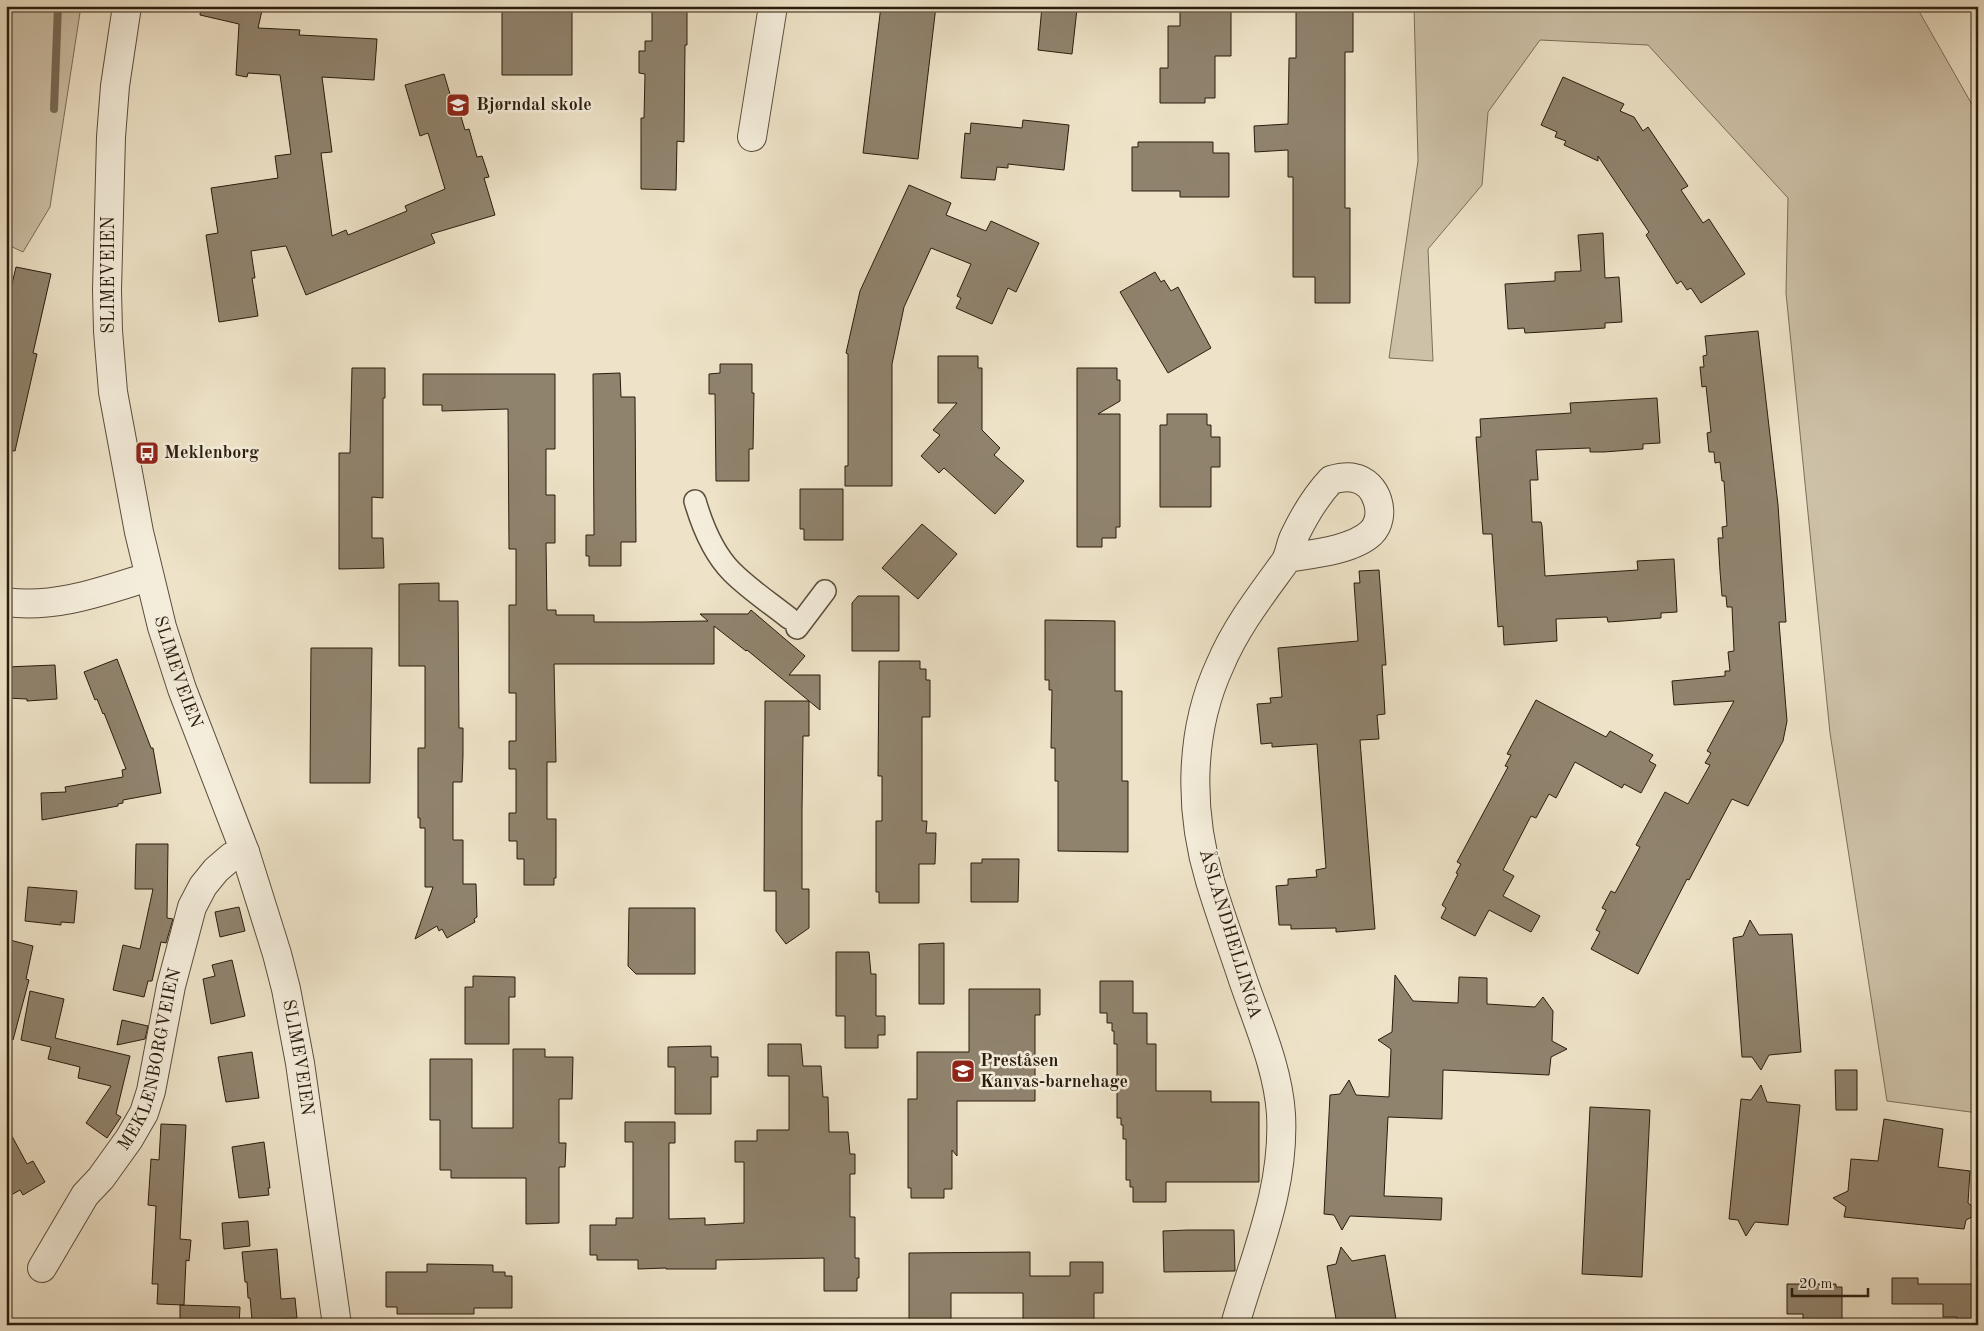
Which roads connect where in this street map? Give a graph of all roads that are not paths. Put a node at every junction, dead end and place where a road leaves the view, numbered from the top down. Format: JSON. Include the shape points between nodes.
{"nodes":[{"id":1,"x":127,"y":6,"type":"edge"},
{"id":2,"x":773,"y":6,"type":"edge"},
{"id":3,"x":752,"y":136,"type":"dead end"},
{"id":4,"x":695,"y":500,"type":"dead end"},
{"id":5,"x":1287,"y":558,"type":"dead end"},
{"id":6,"x":148,"y":577,"type":"junction"},
{"id":7,"x":825,"y":591,"type":"dead end"},
{"id":8,"x":6,"y":602,"type":"edge"},
{"id":9,"x":245,"y":852,"type":"junction"},
{"id":10,"x":42,"y":1268,"type":"dead end"},
{"id":11,"x":337,"y":1325,"type":"edge"},
{"id":12,"x":1234,"y":1325,"type":"edge"}],
"edges":[{"from":1,"to":6,"type":"street","name":"SLIMEVEIEN","via":[[114,86],[111,136],[108,331],[113,392]]},
{"from":2,"to":3,"type":"street"},
{"from":4,"to":7,"type":"street","via":[[711,543],[731,571],[793,623]]},
{"from":5,"to":12,"type":"street","name":"ÅSLANDHELLINGA","via":[[1252,606],[1219,666],[1201,716],[1196,754],[1196,797],[1210,880],[1276,1078],[1281,1113],[1274,1202]]},
{"from":6,"to":8,"type":"street","via":[[68,600]]},
{"from":6,"to":9,"type":"street","name":"SLIMEVEIEN","via":[[182,689]]},
{"from":9,"to":10,"type":"street","name":"MEKLENBORGVEIEN","via":[[231,857],[216,870],[192,907],[171,986],[144,1113],[101,1178],[85,1195]]},
{"from":9,"to":11,"type":"street","name":"SLIMEVEIEN","via":[[277,954],[292,1016]]}]}
